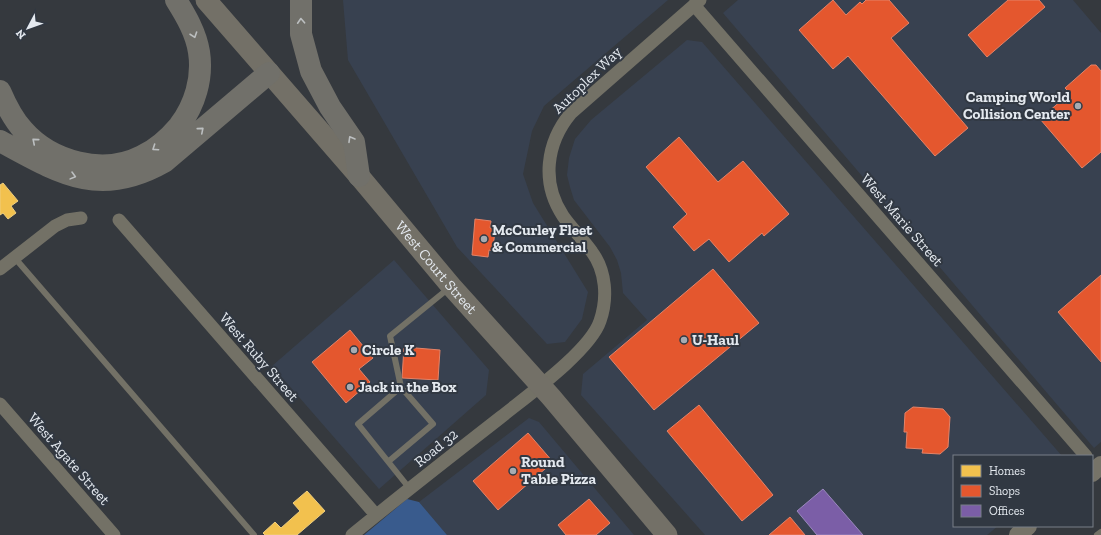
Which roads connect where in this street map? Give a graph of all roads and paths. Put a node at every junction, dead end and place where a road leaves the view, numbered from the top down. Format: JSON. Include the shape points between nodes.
{"nodes":[{"id":1,"x":176,"y":0,"type":"edge"},
{"id":2,"x":206,"y":0,"type":"edge"},
{"id":3,"x":301,"y":0,"type":"edge"},
{"id":4,"x":697,"y":2,"type":"edge"},
{"id":5,"x":269,"y":72,"type":"junction"},
{"id":6,"x":0,"y":91,"type":"edge"},
{"id":7,"x":0,"y":141,"type":"edge"},
{"id":8,"x":359,"y":176,"type":"junction"},
{"id":9,"x":81,"y":218,"type":"dead end"},
{"id":10,"x":119,"y":220,"type":"dead end"},
{"id":11,"x":14,"y":257,"type":"junction"},
{"id":12,"x":0,"y":269,"type":"edge"},
{"id":13,"x":451,"y":286,"type":"junction"},
{"id":14,"x":541,"y":386,"type":"junction"},
{"id":15,"x":401,"y":388,"type":"junction"},
{"id":16,"x":0,"y":404,"type":"edge"},
{"id":17,"x":1086,"y":455,"type":"edge"},
{"id":18,"x":388,"y":462,"type":"junction"},
{"id":19,"x":410,"y":489,"type":"junction"},
{"id":20,"x":376,"y":515,"type":"junction"},
{"id":21,"x":1027,"y":527,"type":"edge"},
{"id":22,"x":1101,"y":532,"type":"edge"},
{"id":23,"x":114,"y":535,"type":"edge"},
{"id":24,"x":254,"y":535,"type":"edge"},
{"id":25,"x":352,"y":535,"type":"edge"},
{"id":26,"x":667,"y":535,"type":"edge"},
{"id":27,"x":1018,"y":535,"type":"edge"},
{"id":28,"x":1097,"y":535,"type":"edge"}],
"edges":[{"from":1,"to":6,"type":"highway","one_way":true,"via":[[194,33],[199,51],[198,87],[193,103],[169,138],[141,157],[104,166],[67,160],[50,152],[24,131]]},
{"from":2,"to":5,"type":"main road","name":"West Court Street"},
{"from":8,"to":3,"type":"highway","one_way":true,"via":[[354,142],[330,107],[311,71],[301,34]]},
{"from":4,"to":14,"type":"street","name":"Autoplex Way","via":[[571,113],[555,138],[550,156],[549,175],[552,191],[562,215],[599,264],[605,294],[600,322],[595,332],[578,352]]},
{"from":4,"to":17,"type":"street","name":"West Marie Street"},
{"from":7,"to":5,"type":"highway","one_way":true,"via":[[68,175],[101,181],[134,176],[164,162]]},
{"from":5,"to":8,"type":"main road","name":"West Court Street"},
{"from":8,"to":13,"type":"main road","name":"West Court Street"},
{"from":9,"to":11,"type":"street","via":[[55,226]]},
{"from":10,"to":20,"type":"street","name":"West Ruby Street"},
{"from":11,"to":12,"type":"street"},
{"from":11,"to":24,"type":"lane"},
{"from":13,"to":14,"type":"main road","name":"West Court Street"},
{"from":13,"to":15,"type":"lane","via":[[390,336]]},
{"from":14,"to":19,"type":"street","name":"Road 32"},
{"from":14,"to":26,"type":"main road","name":"West Court Street"},
{"from":15,"to":18,"type":"lane","via":[[358,424]]},
{"from":15,"to":18,"type":"lane","via":[[433,424]]},
{"from":16,"to":23,"type":"street","name":"West Agate Street"},
{"from":18,"to":19,"type":"lane"},
{"from":19,"to":20,"type":"street","name":"Road 32"},
{"from":20,"to":25,"type":"street","name":"Road 32"},
{"from":21,"to":27,"type":"street"},
{"from":22,"to":28,"type":"lane"}]}
